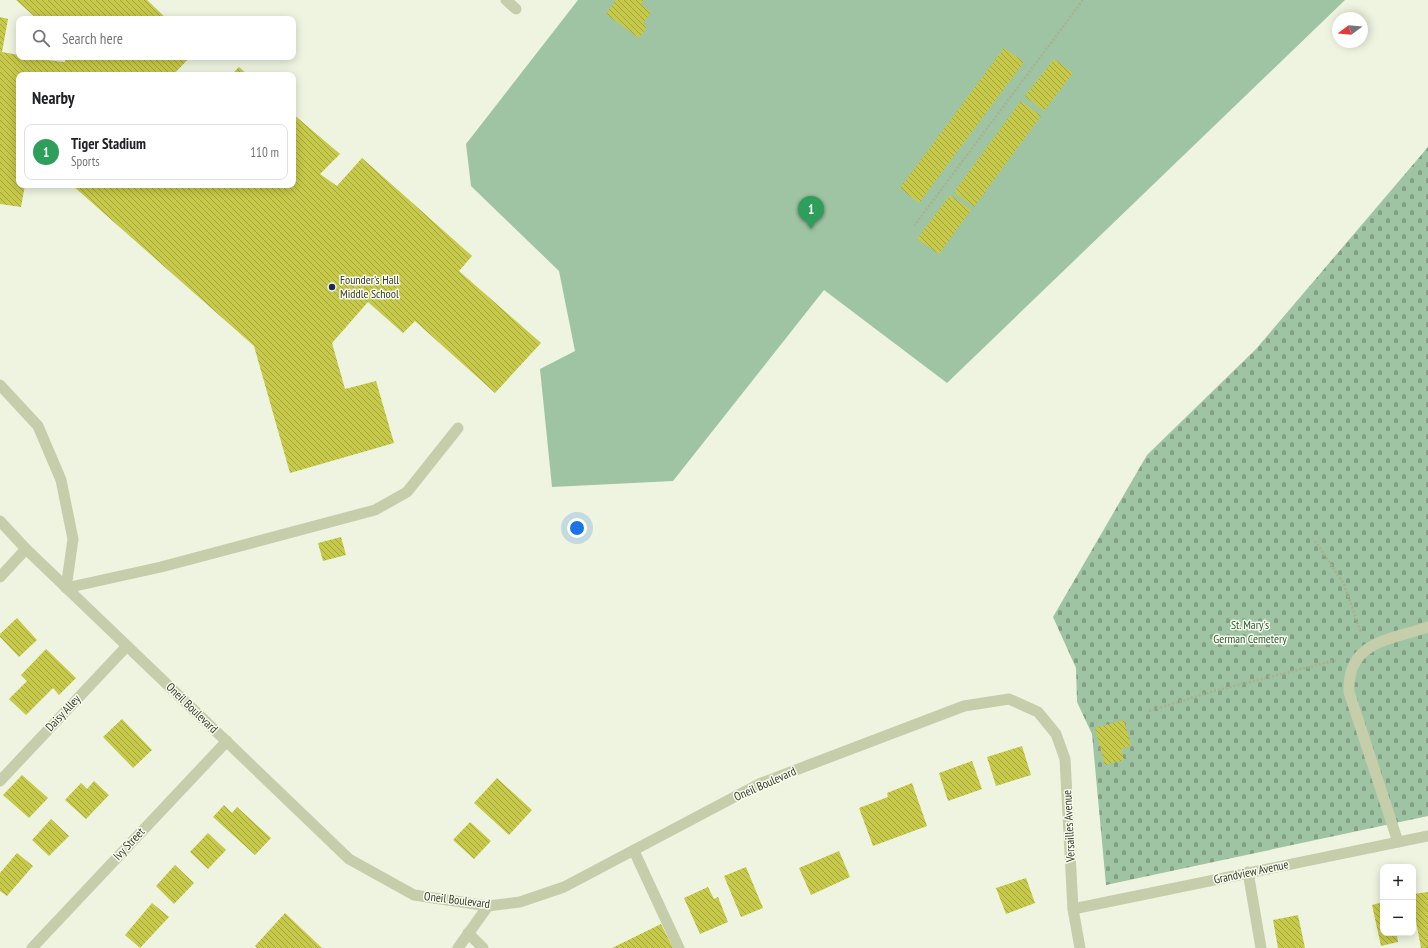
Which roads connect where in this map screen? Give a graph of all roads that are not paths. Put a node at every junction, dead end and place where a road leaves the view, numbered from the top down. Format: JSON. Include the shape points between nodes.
{"nodes":[{"id":1,"x":506,"y":0,"type":"edge"},
{"id":2,"x":516,"y":9,"type":"dead end"},
{"id":3,"x":0,"y":386,"type":"edge"},
{"id":4,"x":458,"y":428,"type":"dead end"},
{"id":5,"x":0,"y":521,"type":"edge"},
{"id":6,"x":26,"y":549,"type":"junction"},
{"id":7,"x":0,"y":577,"type":"edge"},
{"id":8,"x":66,"y":588,"type":"junction"},
{"id":9,"x":1428,"y":627,"type":"edge"},
{"id":10,"x":127,"y":646,"type":"junction"},
{"id":11,"x":1038,"y":712,"type":"joint"},
{"id":12,"x":227,"y":741,"type":"junction"},
{"id":13,"x":0,"y":781,"type":"edge"},
{"id":14,"x":1428,"y":836,"type":"edge"},
{"id":15,"x":1398,"y":842,"type":"junction"},
{"id":16,"x":634,"y":851,"type":"junction"},
{"id":17,"x":1248,"y":872,"type":"junction"},
{"id":18,"x":488,"y":906,"type":"junction"},
{"id":19,"x":1073,"y":909,"type":"junction"},
{"id":20,"x":468,"y":933,"type":"junction"},
{"id":21,"x":32,"y":948,"type":"edge"},
{"id":22,"x":458,"y":948,"type":"edge"},
{"id":23,"x":483,"y":948,"type":"edge"},
{"id":24,"x":679,"y":948,"type":"edge"},
{"id":25,"x":1080,"y":948,"type":"edge"},
{"id":26,"x":1262,"y":948,"type":"edge"}],
"edges":[{"from":1,"to":2,"type":"street"},
{"from":3,"to":8,"type":"street","via":[[38,426],[61,480],[73,539]]},
{"from":4,"to":8,"type":"street","via":[[407,492],[375,510],[161,567]]},
{"from":5,"to":6,"type":"street","name":"Oneil Boulevard"},
{"from":6,"to":7,"type":"street"},
{"from":6,"to":8,"type":"street","name":"Oneil Boulevard"},
{"from":8,"to":10,"type":"street","name":"Oneil Boulevard"},
{"from":9,"to":15,"type":"street","via":[[1372,645],[1363,651],[1352,665],[1349,678],[1349,692]]},
{"from":10,"to":12,"type":"street","name":"Oneil Boulevard"},
{"from":10,"to":13,"type":"street","name":"Daisy Alley"},
{"from":11,"to":16,"type":"street","name":"Oneil Boulevard","via":[[1009,699],[964,706],[759,784]]},
{"from":11,"to":19,"type":"street","name":"Versailles Avenue","via":[[1056,734],[1065,759]]},
{"from":12,"to":18,"type":"street","name":"Oneil Boulevard","via":[[349,859],[414,895]]},
{"from":12,"to":21,"type":"street","name":"Ivy Street"},
{"from":14,"to":15,"type":"street","name":"Grandview Avenue"},
{"from":15,"to":17,"type":"street","name":"Grandview Avenue"},
{"from":16,"to":18,"type":"street","name":"Oneil Boulevard","via":[[564,887],[520,902]]},
{"from":16,"to":24,"type":"street"},
{"from":17,"to":19,"type":"street","name":"Grandview Avenue"},
{"from":17,"to":26,"type":"street"},
{"from":18,"to":20,"type":"street"},
{"from":19,"to":25,"type":"street","name":"Versailles Avenue"},
{"from":20,"to":22,"type":"street"},
{"from":20,"to":23,"type":"street"}]}
